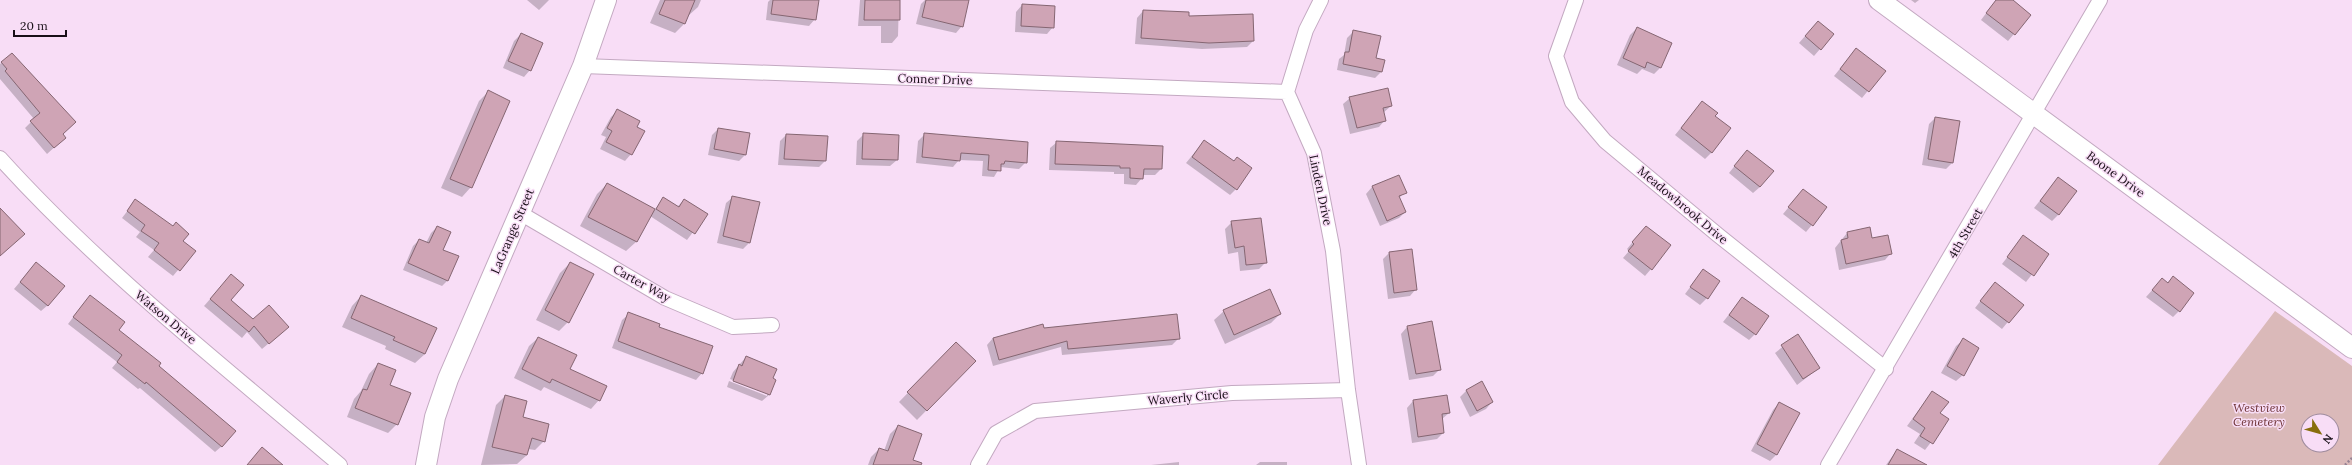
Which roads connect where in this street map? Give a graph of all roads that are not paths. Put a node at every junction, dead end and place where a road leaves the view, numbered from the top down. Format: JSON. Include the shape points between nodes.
{"nodes":[{"id":1,"x":606,"y":0,"type":"edge"},
{"id":2,"x":1321,"y":0,"type":"edge"},
{"id":3,"x":1576,"y":0,"type":"edge"},
{"id":4,"x":1879,"y":0,"type":"edge"},
{"id":5,"x":2100,"y":0,"type":"edge"},
{"id":6,"x":583,"y":66,"type":"junction"},
{"id":7,"x":1287,"y":92,"type":"junction"},
{"id":8,"x":2034,"y":114,"type":"junction"},
{"id":9,"x":0,"y":158,"type":"edge"},
{"id":10,"x":520,"y":213,"type":"junction"},
{"id":11,"x":772,"y":325,"type":"dead end"},
{"id":12,"x":2352,"y":348,"type":"edge"},
{"id":13,"x":1886,"y":369,"type":"junction"},
{"id":14,"x":1348,"y":390,"type":"junction"},
{"id":15,"x":340,"y":465,"type":"edge"},
{"id":16,"x":426,"y":465,"type":"edge"},
{"id":17,"x":978,"y":465,"type":"edge"},
{"id":18,"x":1359,"y":465,"type":"edge"},
{"id":19,"x":1828,"y":465,"type":"edge"}],
"edges":[{"from":1,"to":6,"type":"street","name":"LaGrange Street"},
{"from":2,"to":7,"type":"street","via":[[1306,30]]},
{"from":3,"to":13,"type":"street","name":"Meadowbrook Drive","via":[[1556,56],[1572,102],[1605,141]]},
{"from":4,"to":8,"type":"street","name":"Boone Drive"},
{"from":5,"to":8,"type":"street","name":"4th Street"},
{"from":6,"to":7,"type":"street","name":"Conner Drive"},
{"from":6,"to":10,"type":"street","name":"LaGrange Street"},
{"from":7,"to":14,"type":"street","name":"Linden Drive","via":[[1314,153],[1333,251]]},
{"from":8,"to":12,"type":"street","name":"Boone Drive"},
{"from":8,"to":13,"type":"street","name":"4th Street"},
{"from":9,"to":15,"type":"street","name":"Watson Drive","via":[[68,230],[126,283]]},
{"from":10,"to":11,"type":"street","name":"Carter Way","via":[[665,298],[733,327]]},
{"from":10,"to":16,"type":"street","name":"LaGrange Street","via":[[448,379],[435,417]]},
{"from":13,"to":19,"type":"street","name":"4th Street"},
{"from":14,"to":17,"type":"street","name":"Waverly Circle","via":[[1232,393],[1035,411],[996,433]]},
{"from":14,"to":18,"type":"street"}]}
